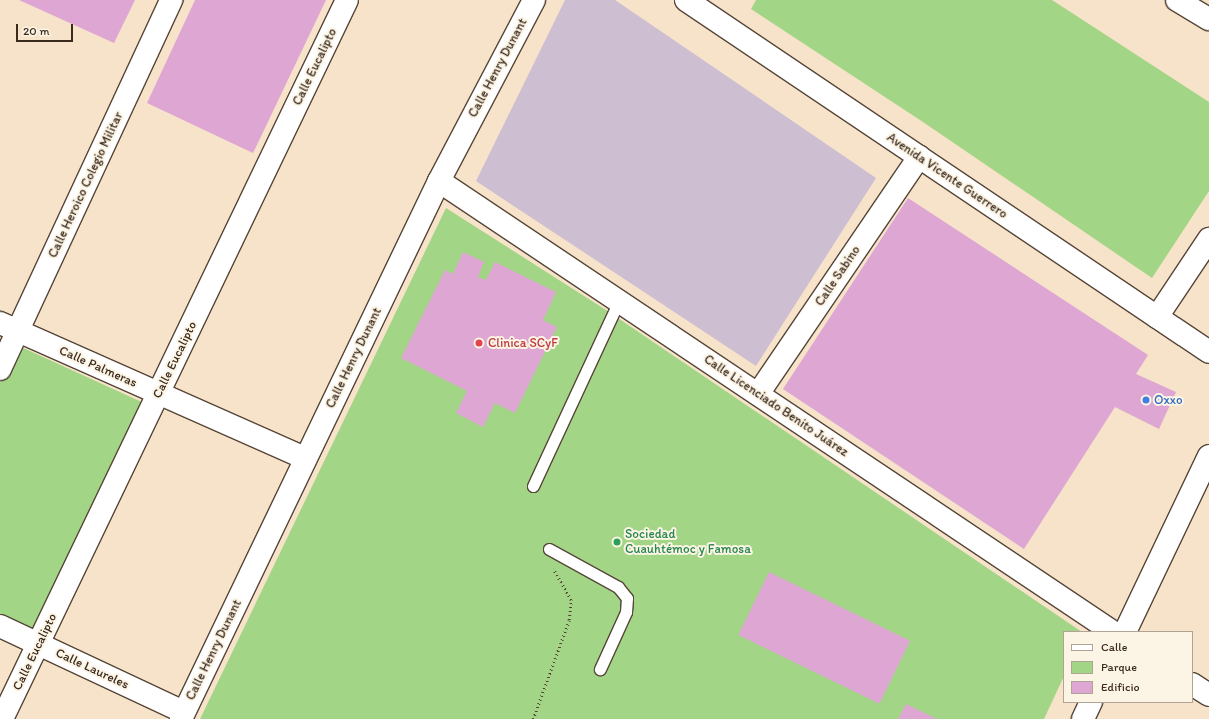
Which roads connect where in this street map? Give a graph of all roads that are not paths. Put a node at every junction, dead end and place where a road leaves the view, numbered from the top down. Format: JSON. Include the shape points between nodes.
{"nodes":[{"id":1,"x":171,"y":0,"type":"edge"},
{"id":2,"x":347,"y":0,"type":"edge"},
{"id":3,"x":534,"y":0,"type":"edge"},
{"id":4,"x":686,"y":0,"type":"edge"},
{"id":5,"x":1177,"y":0,"type":"edge"},
{"id":6,"x":1209,"y":19,"type":"edge"},
{"id":7,"x":919,"y":157,"type":"junction"},
{"id":8,"x":439,"y":181,"type":"junction"},
{"id":9,"x":1209,"y":240,"type":"edge"},
{"id":10,"x":619,"y":301,"type":"junction"},
{"id":11,"x":1157,"y":317,"type":"junction"},
{"id":12,"x":9,"y":327,"type":"edge"},
{"id":13,"x":1207,"y":347,"type":"edge"},
{"id":14,"x":0,"y":368,"type":"edge"},
{"id":15,"x":158,"y":394,"type":"junction"},
{"id":16,"x":758,"y":394,"type":"junction"},
{"id":17,"x":1209,"y":456,"type":"edge"},
{"id":18,"x":305,"y":458,"type":"junction"},
{"id":19,"x":533,"y":486,"type":"dead end"},
{"id":20,"x":549,"y":549,"type":"road end"},
{"id":21,"x":0,"y":626,"type":"edge"},
{"id":22,"x":1112,"y":631,"type":"edge"},
{"id":23,"x":1125,"y":631,"type":"edge"},
{"id":24,"x":38,"y":644,"type":"junction"},
{"id":25,"x":600,"y":669,"type":"dead end"},
{"id":26,"x":1193,"y":685,"type":"edge"},
{"id":27,"x":1209,"y":695,"type":"edge"},
{"id":28,"x":1091,"y":703,"type":"edge"},
{"id":29,"x":182,"y":715,"type":"edge"},
{"id":30,"x":2,"y":719,"type":"edge"},
{"id":31,"x":1083,"y":719,"type":"edge"}],
"edges":[{"from":1,"to":12,"type":"street","name":"Calle Heroico Colegio Militar"},
{"from":2,"to":15,"type":"street","name":"Calle Eucalipto"},
{"from":3,"to":8,"type":"street","name":"Calle Henry Dunant"},
{"from":4,"to":7,"type":"street","name":"Avenida Vicente Guerrero"},
{"from":5,"to":6,"type":"street"},
{"from":7,"to":11,"type":"street","name":"Avenida Vicente Guerrero"},
{"from":7,"to":16,"type":"street","name":"Calle Sabino"},
{"from":8,"to":10,"type":"street","name":"Calle Licenciado Benito Juárez"},
{"from":8,"to":18,"type":"street","name":"Calle Henry Dunant"},
{"from":9,"to":11,"type":"street"},
{"from":10,"to":16,"type":"street","name":"Calle Licenciado Benito Juárez"},
{"from":10,"to":19,"type":"lane"},
{"from":11,"to":13,"type":"street","name":"Avenida Vicente Guerrero"},
{"from":12,"to":14,"type":"street","name":"Calle Heroico Colegio Militar"},
{"from":12,"to":15,"type":"street","name":"Calle Palmeras"},
{"from":15,"to":18,"type":"street","name":"Calle Palmeras"},
{"from":15,"to":24,"type":"street","name":"Calle Eucalipto"},
{"from":16,"to":22,"type":"street","name":"Calle Licenciado Benito Juárez"},
{"from":17,"to":23,"type":"street"},
{"from":18,"to":29,"type":"street","name":"Calle Henry Dunant"},
{"from":20,"to":25,"type":"lane","via":[[618,588],[627,598],[626,612]]},
{"from":21,"to":24,"type":"street","name":"Calle Laureles"},
{"from":24,"to":29,"type":"street","name":"Calle Laureles"},
{"from":24,"to":30,"type":"street","name":"Calle Eucalipto"},
{"from":26,"to":27,"type":"street"},
{"from":28,"to":31,"type":"street"}]}
